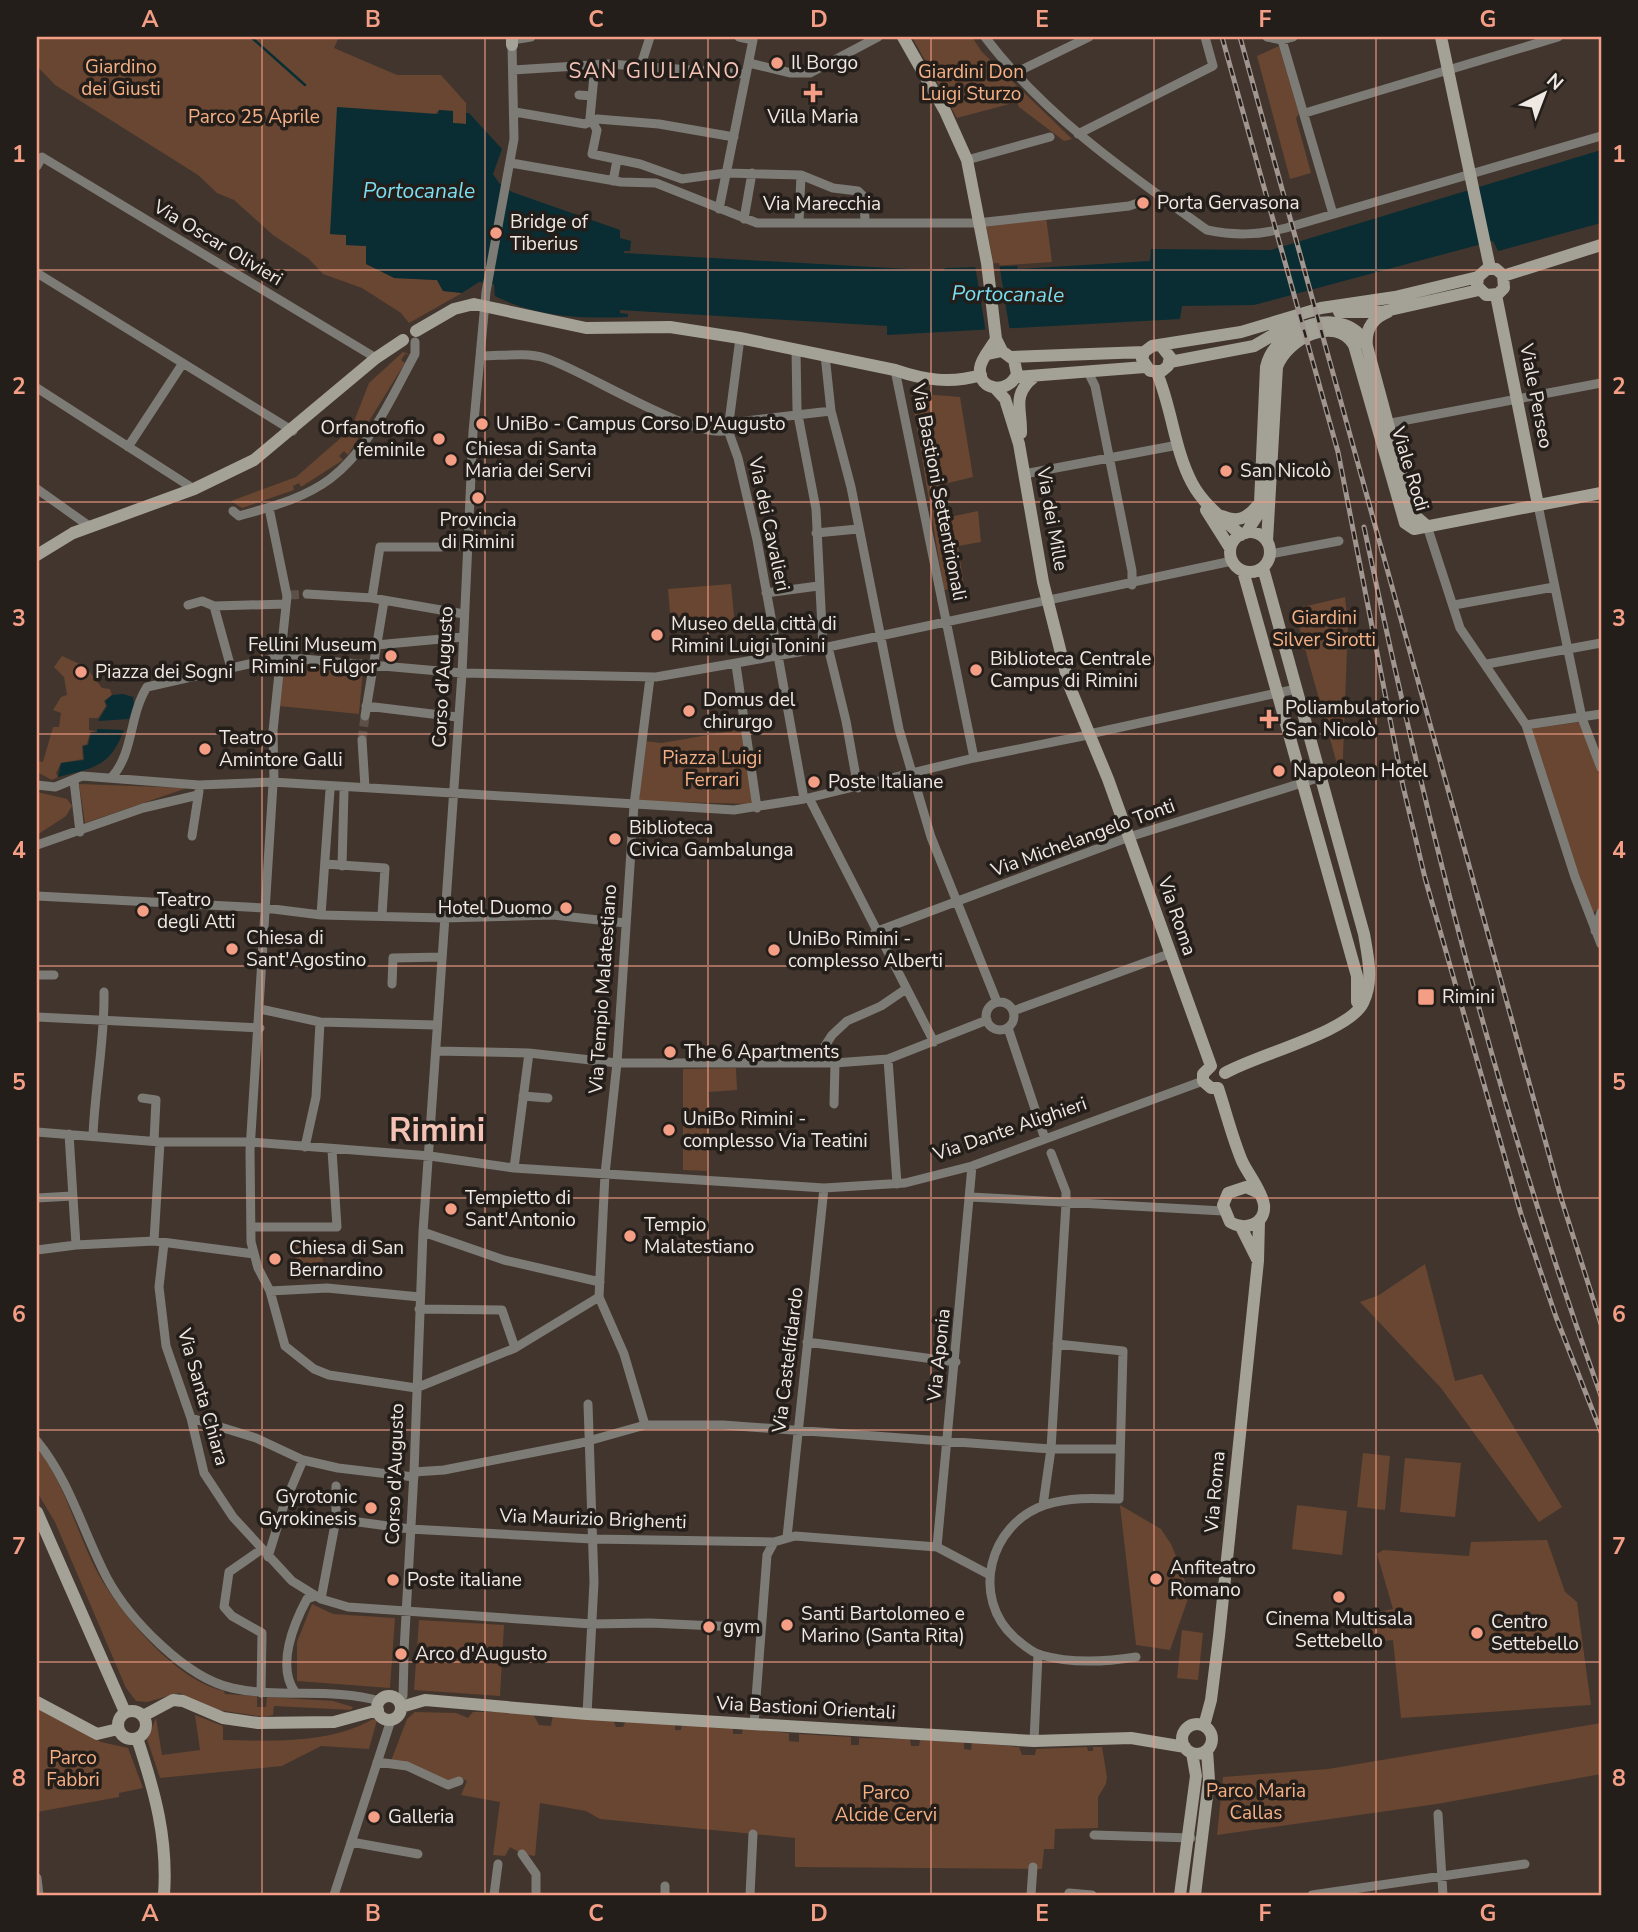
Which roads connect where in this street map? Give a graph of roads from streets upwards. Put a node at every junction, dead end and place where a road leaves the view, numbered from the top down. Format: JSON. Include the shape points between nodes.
{"nodes":[{"id":1,"x":531,"y":37,"type":"edge"},
{"id":2,"x":650,"y":37,"type":"edge"},
{"id":3,"x":739,"y":37,"type":"edge"},
{"id":4,"x":878,"y":37,"type":"edge"},
{"id":5,"x":903,"y":37,"type":"edge"},
{"id":6,"x":985,"y":37,"type":"edge"},
{"id":7,"x":1089,"y":37,"type":"edge"},
{"id":8,"x":1205,"y":37,"type":"edge"},
{"id":9,"x":1267,"y":37,"type":"edge"},
{"id":10,"x":1293,"y":37,"type":"edge"},
{"id":11,"x":1441,"y":37,"type":"edge"},
{"id":12,"x":1558,"y":37,"type":"edge"},
{"id":13,"x":1282,"y":40,"type":"junction"},
{"id":14,"x":512,"y":41,"type":"edge"},
{"id":15,"x":749,"y":63,"type":"junction"},
{"id":16,"x":595,"y":65,"type":"junction"},
{"id":17,"x":641,"y":65,"type":"junction"},
{"id":18,"x":513,"y":70,"type":"junction"},
{"id":19,"x":1448,"y":71,"type":"junction"},
{"id":20,"x":746,"y":74,"type":"junction"},
{"id":21,"x":1013,"y":74,"type":"junction"},
{"id":22,"x":579,"y":95,"type":"dead end"},
{"id":23,"x":592,"y":96,"type":"junction"},
{"id":24,"x":515,"y":112,"type":"junction"},
{"id":25,"x":1305,"y":113,"type":"junction"},
{"id":26,"x":592,"y":123,"type":"junction"},
{"id":27,"x":1078,"y":134,"type":"junction"},
{"id":28,"x":1601,"y":136,"type":"edge"},
{"id":29,"x":734,"y":137,"type":"junction"},
{"id":30,"x":1050,"y":137,"type":"dead end"},
{"id":31,"x":617,"y":160,"type":"junction"},
{"id":32,"x":967,"y":160,"type":"junction"},
{"id":33,"x":511,"y":163,"type":"junction"},
{"id":34,"x":37,"y":166,"type":"edge"},
{"id":35,"x":726,"y":173,"type":"junction"},
{"id":36,"x":752,"y":173,"type":"junction"},
{"id":37,"x":667,"y":175,"type":"junction"},
{"id":38,"x":801,"y":175,"type":"junction"},
{"id":39,"x":613,"y":181,"type":"junction"},
{"id":40,"x":1472,"y":181,"type":"junction"},
{"id":41,"x":665,"y":186,"type":"junction"},
{"id":42,"x":1154,"y":192,"type":"junction"},
{"id":43,"x":719,"y":209,"type":"junction"},
{"id":44,"x":1334,"y":215,"type":"junction"},
{"id":45,"x":744,"y":219,"type":"junction"},
{"id":46,"x":799,"y":221,"type":"junction"},
{"id":47,"x":865,"y":221,"type":"junction"},
{"id":48,"x":977,"y":223,"type":"junction"},
{"id":49,"x":1601,"y":245,"type":"edge"},
{"id":50,"x":1490,"y":268,"type":"junction"},
{"id":51,"x":37,"y":273,"type":"edge"},
{"id":52,"x":1503,"y":276,"type":"junction"},
{"id":53,"x":1478,"y":284,"type":"junction"},
{"id":54,"x":1496,"y":295,"type":"junction"},
{"id":55,"x":485,"y":306,"type":"junction"},
{"id":56,"x":1393,"y":310,"type":"junction"},
{"id":57,"x":1322,"y":311,"type":"junction"},
{"id":58,"x":411,"y":338,"type":"junction"},
{"id":59,"x":740,"y":338,"type":"junction"},
{"id":60,"x":996,"y":339,"type":"junction"},
{"id":61,"x":1367,"y":346,"type":"junction"},
{"id":62,"x":1162,"y":347,"type":"junction"},
{"id":63,"x":1245,"y":348,"type":"junction"},
{"id":64,"x":796,"y":349,"type":"junction"},
{"id":65,"x":1144,"y":352,"type":"junction"},
{"id":66,"x":988,"y":354,"type":"junction"},
{"id":67,"x":1007,"y":354,"type":"junction"},
{"id":68,"x":481,"y":356,"type":"junction"},
{"id":69,"x":376,"y":358,"type":"junction"},
{"id":70,"x":830,"y":359,"type":"junction"},
{"id":71,"x":1170,"y":362,"type":"junction"},
{"id":72,"x":183,"y":363,"type":"junction"},
{"id":73,"x":1267,"y":364,"type":"junction"},
{"id":74,"x":1145,"y":367,"type":"junction"},
{"id":75,"x":895,"y":370,"type":"junction"},
{"id":76,"x":1088,"y":372,"type":"junction"},
{"id":77,"x":1157,"y":373,"type":"junction"},
{"id":78,"x":981,"y":375,"type":"junction"},
{"id":79,"x":1034,"y":377,"type":"junction"},
{"id":80,"x":1014,"y":380,"type":"junction"},
{"id":81,"x":1601,"y":383,"type":"edge"},
{"id":82,"x":37,"y":388,"type":"edge"},
{"id":83,"x":995,"y":388,"type":"junction"},
{"id":84,"x":1517,"y":400,"type":"junction"},
{"id":85,"x":831,"y":411,"type":"junction"},
{"id":86,"x":797,"y":414,"type":"junction"},
{"id":87,"x":1386,"y":424,"type":"junction"},
{"id":88,"x":729,"y":430,"type":"junction"},
{"id":89,"x":293,"y":431,"type":"junction"},
{"id":90,"x":1019,"y":444,"type":"junction"},
{"id":91,"x":1178,"y":445,"type":"junction"},
{"id":92,"x":128,"y":447,"type":"junction"},
{"id":93,"x":1109,"y":457,"type":"junction"},
{"id":94,"x":1024,"y":474,"type":"junction"},
{"id":95,"x":37,"y":489,"type":"edge"},
{"id":96,"x":194,"y":489,"type":"junction"},
{"id":97,"x":1601,"y":493,"type":"edge"},
{"id":98,"x":1201,"y":496,"type":"junction"},
{"id":99,"x":1260,"y":503,"type":"junction"},
{"id":100,"x":1538,"y":505,"type":"junction"},
{"id":101,"x":269,"y":508,"type":"junction"},
{"id":102,"x":233,"y":511,"type":"dead end"},
{"id":103,"x":1217,"y":514,"type":"junction"},
{"id":104,"x":89,"y":526,"type":"junction"},
{"id":105,"x":1427,"y":526,"type":"junction"},
{"id":106,"x":858,"y":529,"type":"junction"},
{"id":107,"x":816,"y":533,"type":"junction"},
{"id":108,"x":1243,"y":534,"type":"junction"},
{"id":109,"x":1339,"y":541,"type":"dead end"},
{"id":110,"x":440,"y":547,"type":"tunnel mouth"},
{"id":111,"x":1269,"y":547,"type":"junction"},
{"id":112,"x":1231,"y":554,"type":"junction"},
{"id":113,"x":37,"y":555,"type":"edge"},
{"id":114,"x":1264,"y":568,"type":"junction"},
{"id":115,"x":1243,"y":571,"type":"junction"},
{"id":116,"x":1132,"y":584,"type":"junction"},
{"id":117,"x":818,"y":586,"type":"junction"},
{"id":118,"x":1553,"y":587,"type":"junction"},
{"id":119,"x":766,"y":593,"type":"junction"},
{"id":120,"x":307,"y":594,"type":"tunnel mouth"},
{"id":121,"x":372,"y":598,"type":"junction"},
{"id":122,"x":287,"y":601,"type":"junction"},
{"id":123,"x":384,"y":601,"type":"junction"},
{"id":124,"x":1048,"y":601,"type":"junction"},
{"id":125,"x":188,"y":605,"type":"dead end"},
{"id":126,"x":1454,"y":605,"type":"junction"},
{"id":127,"x":214,"y":607,"type":"junction"},
{"id":128,"x":464,"y":614,"type":"junction"},
{"id":129,"x":945,"y":622,"type":"junction"},
{"id":130,"x":879,"y":636,"type":"junction"},
{"id":131,"x":463,"y":637,"type":"junction"},
{"id":132,"x":1601,"y":643,"type":"edge"},
{"id":133,"x":376,"y":645,"type":"junction"},
{"id":134,"x":826,"y":647,"type":"junction"},
{"id":135,"x":1566,"y":650,"type":"junction"},
{"id":136,"x":280,"y":657,"type":"junction"},
{"id":137,"x":778,"y":657,"type":"junction"},
{"id":138,"x":372,"y":663,"type":"junction"},
{"id":139,"x":1487,"y":664,"type":"junction"},
{"id":140,"x":736,"y":665,"type":"junction"},
{"id":141,"x":231,"y":668,"type":"junction"},
{"id":142,"x":462,"y":673,"type":"junction"},
{"id":143,"x":650,"y":678,"type":"junction"},
{"id":144,"x":1296,"y":689,"type":"junction"},
{"id":145,"x":1278,"y":693,"type":"junction"},
{"id":146,"x":1601,"y":714,"type":"edge"},
{"id":147,"x":457,"y":717,"type":"junction"},
{"id":148,"x":1582,"y":718,"type":"junction"},
{"id":149,"x":1526,"y":725,"type":"junction"},
{"id":150,"x":1091,"y":734,"type":"junction"},
{"id":151,"x":362,"y":741,"type":"tunnel mouth"},
{"id":152,"x":974,"y":758,"type":"junction"},
{"id":153,"x":1601,"y":768,"type":"edge"},
{"id":154,"x":911,"y":774,"type":"junction"},
{"id":155,"x":112,"y":777,"type":"junction"},
{"id":156,"x":1321,"y":777,"type":"junction"},
{"id":157,"x":74,"y":781,"type":"junction"},
{"id":158,"x":273,"y":782,"type":"junction"},
{"id":159,"x":1304,"y":782,"type":"junction"},
{"id":160,"x":37,"y":785,"type":"edge"},
{"id":161,"x":365,"y":787,"type":"junction"},
{"id":162,"x":858,"y":788,"type":"junction"},
{"id":163,"x":199,"y":790,"type":"junction"},
{"id":164,"x":330,"y":790,"type":"dead end"},
{"id":165,"x":344,"y":791,"type":"dead end"},
{"id":166,"x":452,"y":792,"type":"junction"},
{"id":167,"x":807,"y":799,"type":"junction"},
{"id":168,"x":634,"y":806,"type":"junction"},
{"id":169,"x":757,"y":808,"type":"junction"},
{"id":170,"x":80,"y":832,"type":"junction"},
{"id":171,"x":192,"y":836,"type":"dead end"},
{"id":172,"x":1129,"y":837,"type":"junction"},
{"id":173,"x":37,"y":845,"type":"edge"},
{"id":174,"x":325,"y":864,"type":"junction"},
{"id":175,"x":342,"y":866,"type":"junction"},
{"id":176,"x":37,"y":896,"type":"edge"},
{"id":177,"x":957,"y":904,"type":"junction"},
{"id":178,"x":265,"y":908,"type":"junction"},
{"id":179,"x":1601,"y":912,"type":"edge"},
{"id":180,"x":321,"y":915,"type":"junction"},
{"id":181,"x":382,"y":915,"type":"junction"},
{"id":182,"x":444,"y":918,"type":"junction"},
{"id":183,"x":626,"y":923,"type":"junction"},
{"id":184,"x":875,"y":932,"type":"junction"},
{"id":185,"x":1595,"y":933,"type":"junction"},
{"id":186,"x":1601,"y":944,"type":"edge"},
{"id":187,"x":1169,"y":954,"type":"junction"},
{"id":188,"x":442,"y":957,"type":"junction"},
{"id":189,"x":37,"y":975,"type":"edge"},
{"id":190,"x":54,"y":975,"type":"dead end"},
{"id":191,"x":392,"y":984,"type":"dead end"},
{"id":192,"x":905,"y":989,"type":"junction"},
{"id":193,"x":104,"y":992,"type":"dead end"},
{"id":194,"x":997,"y":1002,"type":"junction"},
{"id":195,"x":260,"y":1009,"type":"junction"},
{"id":196,"x":1013,"y":1011,"type":"junction"},
{"id":197,"x":37,"y":1017,"type":"edge"},
{"id":198,"x":105,"y":1020,"type":"junction"},
{"id":199,"x":987,"y":1020,"type":"junction"},
{"id":200,"x":1345,"y":1021,"type":"junction"},
{"id":201,"x":320,"y":1022,"type":"junction"},
{"id":202,"x":436,"y":1025,"type":"junction"},
{"id":203,"x":260,"y":1028,"type":"junction"},
{"id":204,"x":1007,"y":1028,"type":"junction"},
{"id":205,"x":934,"y":1042,"type":"junction"},
{"id":206,"x":436,"y":1051,"type":"junction"},
{"id":207,"x":529,"y":1053,"type":"junction"},
{"id":208,"x":888,"y":1059,"type":"junction"},
{"id":209,"x":617,"y":1063,"type":"junction"},
{"id":210,"x":814,"y":1063,"type":"junction"},
{"id":211,"x":835,"y":1063,"type":"junction"},
{"id":212,"x":1211,"y":1066,"type":"junction"},
{"id":213,"x":1225,"y":1073,"type":"junction"},
{"id":214,"x":1203,"y":1081,"type":"junction"},
{"id":215,"x":1218,"y":1088,"type":"junction"},
{"id":216,"x":523,"y":1096,"type":"junction"},
{"id":217,"x":142,"y":1098,"type":"dead end"},
{"id":218,"x":548,"y":1098,"type":"dead end"},
{"id":219,"x":834,"y":1104,"type":"dead end"},
{"id":220,"x":37,"y":1132,"type":"edge"},
{"id":221,"x":69,"y":1134,"type":"junction"},
{"id":222,"x":93,"y":1135,"type":"junction"},
{"id":223,"x":1045,"y":1139,"type":"junction"},
{"id":224,"x":157,"y":1141,"type":"junction"},
{"id":225,"x":252,"y":1142,"type":"junction"},
{"id":226,"x":306,"y":1147,"type":"junction"},
{"id":227,"x":332,"y":1150,"type":"junction"},
{"id":228,"x":1051,"y":1153,"type":"dead end"},
{"id":229,"x":430,"y":1156,"type":"junction"},
{"id":230,"x":1241,"y":1158,"type":"junction"},
{"id":231,"x":972,"y":1166,"type":"junction"},
{"id":232,"x":514,"y":1168,"type":"junction"},
{"id":233,"x":605,"y":1174,"type":"junction"},
{"id":234,"x":897,"y":1184,"type":"junction"},
{"id":235,"x":824,"y":1188,"type":"junction"},
{"id":236,"x":1233,"y":1189,"type":"junction"},
{"id":237,"x":1257,"y":1192,"type":"junction"},
{"id":238,"x":72,"y":1196,"type":"junction"},
{"id":239,"x":971,"y":1197,"type":"junction"},
{"id":240,"x":37,"y":1198,"type":"edge"},
{"id":241,"x":1066,"y":1204,"type":"junction"},
{"id":242,"x":1223,"y":1211,"type":"junction"},
{"id":243,"x":1259,"y":1221,"type":"junction"},
{"id":244,"x":251,"y":1227,"type":"junction"},
{"id":245,"x":1241,"y":1227,"type":"junction"},
{"id":246,"x":423,"y":1232,"type":"junction"},
{"id":247,"x":159,"y":1242,"type":"junction"},
{"id":248,"x":76,"y":1245,"type":"junction"},
{"id":249,"x":37,"y":1250,"type":"edge"},
{"id":250,"x":254,"y":1254,"type":"junction"},
{"id":251,"x":1258,"y":1261,"type":"junction"},
{"id":252,"x":600,"y":1282,"type":"junction"},
{"id":253,"x":270,"y":1291,"type":"junction"},
{"id":254,"x":420,"y":1297,"type":"junction"},
{"id":255,"x":599,"y":1297,"type":"junction"},
{"id":256,"x":419,"y":1309,"type":"junction"},
{"id":257,"x":807,"y":1342,"type":"junction"},
{"id":258,"x":1057,"y":1344,"type":"junction"},
{"id":259,"x":514,"y":1348,"type":"junction"},
{"id":260,"x":956,"y":1362,"type":"junction"},
{"id":261,"x":416,"y":1388,"type":"junction"},
{"id":262,"x":588,"y":1404,"type":"dead end"},
{"id":263,"x":191,"y":1418,"type":"junction"},
{"id":264,"x":645,"y":1424,"type":"junction"},
{"id":265,"x":797,"y":1433,"type":"junction"},
{"id":266,"x":37,"y":1441,"type":"edge"},
{"id":267,"x":590,"y":1441,"type":"junction"},
{"id":268,"x":947,"y":1442,"type":"junction"},
{"id":269,"x":1051,"y":1449,"type":"junction"},
{"id":270,"x":1120,"y":1449,"type":"junction"},
{"id":271,"x":303,"y":1460,"type":"junction"},
{"id":272,"x":414,"y":1475,"type":"junction"},
{"id":273,"x":336,"y":1486,"type":"dead end"},
{"id":274,"x":1043,"y":1505,"type":"junction"},
{"id":275,"x":37,"y":1512,"type":"edge"},
{"id":276,"x":336,"y":1519,"type":"junction"},
{"id":277,"x":410,"y":1529,"type":"junction"},
{"id":278,"x":592,"y":1539,"type":"junction"},
{"id":279,"x":781,"y":1539,"type":"junction"},
{"id":280,"x":937,"y":1547,"type":"junction"},
{"id":281,"x":265,"y":1553,"type":"junction"},
{"id":282,"x":988,"y":1574,"type":"junction"},
{"id":283,"x":318,"y":1597,"type":"junction"},
{"id":284,"x":407,"y":1612,"type":"junction"},
{"id":285,"x":592,"y":1624,"type":"junction"},
{"id":286,"x":761,"y":1628,"type":"junction"},
{"id":287,"x":1038,"y":1655,"type":"junction"},
{"id":288,"x":1136,"y":1657,"type":"dead end"},
{"id":289,"x":295,"y":1692,"type":"junction"},
{"id":290,"x":261,"y":1693,"type":"junction"},
{"id":291,"x":37,"y":1702,"type":"edge"},
{"id":292,"x":402,"y":1702,"type":"junction"},
{"id":293,"x":379,"y":1706,"type":"junction"},
{"id":294,"x":125,"y":1712,"type":"junction"},
{"id":295,"x":587,"y":1714,"type":"junction"},
{"id":296,"x":143,"y":1716,"type":"junction"},
{"id":297,"x":391,"y":1720,"type":"junction"},
{"id":298,"x":754,"y":1724,"type":"junction"},
{"id":299,"x":1204,"y":1726,"type":"junction"},
{"id":300,"x":118,"y":1729,"type":"junction"},
{"id":301,"x":136,"y":1738,"type":"junction"},
{"id":302,"x":1034,"y":1741,"type":"junction"},
{"id":303,"x":1189,"y":1750,"type":"junction"},
{"id":304,"x":1207,"y":1750,"type":"junction"},
{"id":305,"x":377,"y":1762,"type":"junction"},
{"id":306,"x":459,"y":1781,"type":"dead end"},
{"id":307,"x":1438,"y":1814,"type":"dead end"},
{"id":308,"x":752,"y":1834,"type":"dead end"},
{"id":309,"x":1094,"y":1835,"type":"dead end"},
{"id":310,"x":1191,"y":1838,"type":"junction"},
{"id":311,"x":351,"y":1842,"type":"junction"},
{"id":312,"x":418,"y":1854,"type":"dead end"},
{"id":313,"x":522,"y":1854,"type":"dead end"},
{"id":314,"x":498,"y":1864,"type":"dead end"},
{"id":315,"x":1525,"y":1864,"type":"dead end"},
{"id":316,"x":1032,"y":1867,"type":"dead end"},
{"id":317,"x":1443,"y":1878,"type":"junction"},
{"id":318,"x":37,"y":1880,"type":"edge"},
{"id":319,"x":1069,"y":1893,"type":"dead end"},
{"id":320,"x":39,"y":1895,"type":"edge"},
{"id":321,"x":164,"y":1895,"type":"edge"},
{"id":322,"x":334,"y":1895,"type":"edge"},
{"id":323,"x":494,"y":1895,"type":"edge"},
{"id":324,"x":536,"y":1895,"type":"edge"},
{"id":325,"x":750,"y":1895,"type":"edge"},
{"id":326,"x":1031,"y":1895,"type":"edge"},
{"id":327,"x":1092,"y":1895,"type":"edge"},
{"id":328,"x":1181,"y":1895,"type":"edge"},
{"id":329,"x":1195,"y":1895,"type":"edge"},
{"id":330,"x":1312,"y":1895,"type":"edge"},
{"id":331,"x":1443,"y":1895,"type":"edge"}],
"edges":[{"from":1,"to":14,"type":"street"},
{"from":2,"to":17,"type":"street"},
{"from":3,"to":15,"type":"street","via":[[753,40]]},
{"from":4,"to":15,"type":"street","via":[[805,73]]},
{"from":5,"to":32,"type":"street"},
{"from":6,"to":21,"type":"street"},
{"from":7,"to":21,"type":"street"},
{"from":8,"to":27,"type":"street","via":[[1213,66]]},
{"from":9,"to":13,"type":"street"},
{"from":10,"to":13,"type":"street"},
{"from":11,"to":19,"type":"street"},
{"from":12,"to":19,"type":"street"},
{"from":13,"to":25,"type":"street"},
{"from":14,"to":18,"type":"street","name":"Corso d'Augusto"},
{"from":15,"to":20,"type":"street"},
{"from":16,"to":17,"type":"street"},
{"from":16,"to":18,"type":"street"},
{"from":16,"to":23,"type":"street"},
{"from":17,"to":20,"type":"street"},
{"from":18,"to":24,"type":"street","name":"Corso d'Augusto"},
{"from":19,"to":25,"type":"street"},
{"from":19,"to":40,"type":"street"},
{"from":20,"to":29,"type":"street"},
{"from":21,"to":27,"type":"street"},
{"from":22,"to":23,"type":"street"},
{"from":23,"to":26,"type":"street"},
{"from":24,"to":26,"type":"street"},
{"from":24,"to":33,"type":"street","name":"Corso d'Augusto"},
{"from":25,"to":44,"type":"street"},
{"from":26,"to":29,"type":"street","via":[[597,119],[659,124]]},
{"from":26,"to":31,"type":"street","via":[[597,130],[593,155]]},
{"from":27,"to":42,"type":"street"},
{"from":28,"to":40,"type":"street"},
{"from":29,"to":35,"type":"street"},
{"from":30,"to":32,"type":"street"},
{"from":31,"to":37,"type":"street"},
{"from":31,"to":39,"type":"street"},
{"from":32,"to":48,"type":"street"},
{"from":33,"to":39,"type":"street","name":"Via Marecchia"},
{"from":33,"to":55,"type":"street","name":"Corso d'Augusto"},
{"from":34,"to":69,"type":"street","name":"Via Oscar Olivieri","via":[[42,157]]},
{"from":35,"to":36,"type":"street"},
{"from":35,"to":37,"type":"street","via":[[682,179]]},
{"from":35,"to":43,"type":"street"},
{"from":36,"to":38,"type":"street"},
{"from":36,"to":45,"type":"street"},
{"from":37,"to":41,"type":"street"},
{"from":38,"to":46,"type":"street"},
{"from":38,"to":47,"type":"street","via":[[833,188],[858,191],[864,197]]},
{"from":39,"to":41,"type":"street","name":"Via Marecchia"},
{"from":40,"to":44,"type":"street"},
{"from":40,"to":50,"type":"street"},
{"from":41,"to":43,"type":"street","name":"Via Marecchia"},
{"from":42,"to":44,"type":"street","via":[[1207,230],[1245,235]]},
{"from":42,"to":48,"type":"street","name":"Via Marecchia","via":[[1129,206]]},
{"from":43,"to":45,"type":"street","name":"Via Marecchia"},
{"from":45,"to":46,"type":"street","name":"Via Marecchia","via":[[757,223]]},
{"from":46,"to":47,"type":"street","name":"Via Marecchia"},
{"from":47,"to":48,"type":"street","name":"Via Marecchia"},
{"from":48,"to":60,"type":"street"},
{"from":49,"to":52,"type":"street"},
{"from":50,"to":52,"type":"street"},
{"from":50,"to":53,"type":"street"},
{"from":51,"to":72,"type":"street"},
{"from":52,"to":54,"type":"street","via":[[1504,288]]},
{"from":53,"to":54,"type":"street","via":[[1486,295]]},
{"from":53,"to":56,"type":"street"},
{"from":53,"to":57,"type":"street"},
{"from":54,"to":84,"type":"street","name":"Viale Perseo"},
{"from":55,"to":58,"type":"street","via":[[463,305]]},
{"from":55,"to":59,"type":"street","name":"Via Bastioni Settentrionali","via":[[586,328],[670,327]]},
{"from":55,"to":68,"type":"street","name":"Corso d'Augusto"},
{"from":56,"to":57,"type":"street"},
{"from":56,"to":61,"type":"street","via":[[1371,324]]},
{"from":57,"to":62,"type":"street"},
{"from":57,"to":63,"type":"street"},
{"from":58,"to":69,"type":"street"},
{"from":58,"to":101,"type":"street","via":[[415,354],[352,460],[329,480]]},
{"from":59,"to":64,"type":"street","name":"Via Bastioni Settentrionali"},
{"from":59,"to":88,"type":"street","name":"Via dei Cavalieri"},
{"from":60,"to":66,"type":"street"},
{"from":60,"to":67,"type":"street"},
{"from":61,"to":73,"type":"street","via":[[1353,326],[1325,322],[1288,335]]},
{"from":61,"to":87,"type":"street","name":"Viale Rodi"},
{"from":62,"to":65,"type":"street","via":[[1152,346]]},
{"from":62,"to":71,"type":"street"},
{"from":63,"to":71,"type":"street"},
{"from":63,"to":73,"type":"street","via":[[1254,350]]},
{"from":64,"to":70,"type":"street","name":"Via Bastioni Settentrionali"},
{"from":64,"to":86,"type":"street"},
{"from":65,"to":67,"type":"street"},
{"from":65,"to":74,"type":"street"},
{"from":66,"to":67,"type":"street"},
{"from":66,"to":78,"type":"street","via":[[981,363]]},
{"from":67,"to":80,"type":"street","via":[[1017,366]]},
{"from":68,"to":88,"type":"street","via":[[547,359],[634,404],[706,429]]},
{"from":68,"to":128,"type":"street","name":"Corso d'Augusto"},
{"from":69,"to":89,"type":"street"},
{"from":70,"to":75,"type":"street","name":"Via Bastioni Settentrionali"},
{"from":70,"to":85,"type":"street"},
{"from":71,"to":77,"type":"street"},
{"from":72,"to":89,"type":"street"},
{"from":72,"to":92,"type":"street"},
{"from":73,"to":99,"type":"street"},
{"from":74,"to":76,"type":"street"},
{"from":74,"to":77,"type":"street"},
{"from":75,"to":78,"type":"street","name":"Via Bastioni Settentrionali","via":[[918,378],[961,381]]},
{"from":75,"to":129,"type":"street","name":"Via Bastioni Settentrionali"},
{"from":76,"to":79,"type":"street"},
{"from":76,"to":93,"type":"street"},
{"from":77,"to":91,"type":"street"},
{"from":78,"to":83,"type":"street"},
{"from":79,"to":80,"type":"street"},
{"from":79,"to":90,"type":"street","name":"Via dei Mille","via":[[1018,399]]},
{"from":80,"to":83,"type":"street"},
{"from":80,"to":90,"type":"street","name":"Via dei Mille"},
{"from":81,"to":84,"type":"street"},
{"from":82,"to":92,"type":"street"},
{"from":83,"to":90,"type":"street","name":"Via dei Mille","via":[[1004,399]]},
{"from":84,"to":87,"type":"street"},
{"from":84,"to":100,"type":"street","name":"Viale Perseo"},
{"from":85,"to":86,"type":"street"},
{"from":85,"to":106,"type":"street"},
{"from":86,"to":88,"type":"street","via":[[737,422]]},
{"from":86,"to":107,"type":"street","via":[[816,509]]},
{"from":87,"to":105,"type":"street","name":"Viale Rodi","via":[[1412,513]]},
{"from":88,"to":119,"type":"street","name":"Via dei Cavalieri"},
{"from":89,"to":96,"type":"street","via":[[254,460]]},
{"from":90,"to":94,"type":"street","name":"Via dei Mille"},
{"from":91,"to":93,"type":"street"},
{"from":91,"to":98,"type":"street"},
{"from":92,"to":96,"type":"street"},
{"from":93,"to":94,"type":"street"},
{"from":93,"to":116,"type":"street"},
{"from":94,"to":124,"type":"street","name":"Via dei Mille"},
{"from":95,"to":104,"type":"street"},
{"from":96,"to":104,"type":"street"},
{"from":97,"to":100,"type":"street"},
{"from":98,"to":103,"type":"street"},
{"from":98,"to":112,"type":"street"},
{"from":99,"to":103,"type":"street","via":[[1241,520]]},
{"from":99,"to":108,"type":"street","via":[[1257,516]]},
{"from":100,"to":105,"type":"street"},
{"from":100,"to":118,"type":"street"},
{"from":101,"to":102,"type":"street","via":[[239,516]]},
{"from":101,"to":122,"type":"street"},
{"from":103,"to":108,"type":"street"},
{"from":104,"to":113,"type":"street"},
{"from":105,"to":111,"type":"street","name":"Viale Rodi","via":[[1414,529],[1405,523],[1350,339],[1334,330],[1302,338],[1280,359]]},
{"from":105,"to":126,"type":"street"},
{"from":106,"to":107,"type":"street"},
{"from":106,"to":130,"type":"street"},
{"from":107,"to":117,"type":"street"},
{"from":108,"to":111,"type":"street","via":[[1256,533]]},
{"from":108,"to":112,"type":"street"},
{"from":109,"to":111,"type":"street"},
{"from":110,"to":121,"type":"street","via":[[380,547]]},
{"from":111,"to":114,"type":"street"},
{"from":112,"to":115,"type":"street"},
{"from":112,"to":116,"type":"street"},
{"from":114,"to":115,"type":"street","via":[[1254,573]]},
{"from":114,"to":144,"type":"street"},
{"from":115,"to":145,"type":"street"},
{"from":116,"to":124,"type":"street"},
{"from":117,"to":119,"type":"street"},
{"from":117,"to":134,"type":"street"},
{"from":118,"to":126,"type":"street"},
{"from":118,"to":135,"type":"street"},
{"from":119,"to":137,"type":"street","name":"Via dei Cavalieri"},
{"from":120,"to":121,"type":"street"},
{"from":121,"to":123,"type":"street"},
{"from":122,"to":127,"type":"street"},
{"from":122,"to":136,"type":"street"},
{"from":123,"to":128,"type":"street"},
{"from":123,"to":133,"type":"street"},
{"from":124,"to":129,"type":"street"},
{"from":124,"to":150,"type":"street","name":"Via Roma","via":[[1065,667]]},
{"from":125,"to":127,"type":"street","via":[[202,601]]},
{"from":126,"to":139,"type":"street","via":[[1461,628]]},
{"from":127,"to":141,"type":"street"},
{"from":128,"to":131,"type":"street","name":"Corso d'Augusto"},
{"from":129,"to":130,"type":"street"},
{"from":129,"to":152,"type":"street","name":"Via Bastioni Settentrionali"},
{"from":130,"to":134,"type":"street"},
{"from":130,"to":154,"type":"street"},
{"from":131,"to":133,"type":"street"},
{"from":131,"to":142,"type":"street","name":"Corso d'Augusto"},
{"from":132,"to":135,"type":"street"},
{"from":133,"to":138,"type":"street"},
{"from":134,"to":137,"type":"street"},
{"from":134,"to":162,"type":"street"},
{"from":135,"to":139,"type":"street"},
{"from":135,"to":148,"type":"street"},
{"from":136,"to":138,"type":"street"},
{"from":136,"to":141,"type":"street"},
{"from":136,"to":158,"type":"street"},
{"from":137,"to":140,"type":"street"},
{"from":137,"to":167,"type":"street","name":"Via dei Cavalieri"},
{"from":138,"to":142,"type":"street"},
{"from":138,"to":147,"type":"street","via":[[366,711]]},
{"from":139,"to":149,"type":"street"},
{"from":140,"to":143,"type":"street"},
{"from":140,"to":169,"type":"street"},
{"from":141,"to":155,"type":"street","via":[[147,687],[132,724],[125,763]]},
{"from":142,"to":143,"type":"street"},
{"from":142,"to":147,"type":"street","name":"Corso d'Augusto"},
{"from":143,"to":168,"type":"street"},
{"from":144,"to":145,"type":"street"},
{"from":144,"to":156,"type":"street"},
{"from":145,"to":150,"type":"street"},
{"from":145,"to":159,"type":"street"},
{"from":146,"to":148,"type":"street"},
{"from":147,"to":166,"type":"street","name":"Corso d'Augusto"},
{"from":148,"to":149,"type":"street"},
{"from":148,"to":153,"type":"street"},
{"from":149,"to":185,"type":"street"},
{"from":150,"to":152,"type":"street"},
{"from":150,"to":172,"type":"street","name":"Via Roma","via":[[1105,760]]},
{"from":151,"to":161,"type":"street"},
{"from":152,"to":154,"type":"street"},
{"from":154,"to":162,"type":"street"},
{"from":154,"to":177,"type":"street"},
{"from":155,"to":157,"type":"street","via":[[82,776]]},
{"from":155,"to":163,"type":"street"},
{"from":156,"to":159,"type":"street","name":"Via Michelangelo Tonti"},
{"from":156,"to":200,"type":"street","via":[[1368,959],[1369,983],[1363,1005]]},
{"from":157,"to":160,"type":"street","via":[[55,787]]},
{"from":157,"to":170,"type":"street"},
{"from":158,"to":161,"type":"street"},
{"from":158,"to":163,"type":"street"},
{"from":158,"to":178,"type":"street"},
{"from":159,"to":172,"type":"street","name":"Via Michelangelo Tonti"},
{"from":159,"to":200,"type":"street","via":[[1359,988],[1358,1000]]},
{"from":161,"to":166,"type":"street"},
{"from":162,"to":167,"type":"street"},
{"from":163,"to":170,"type":"street"},
{"from":163,"to":171,"type":"street"},
{"from":164,"to":174,"type":"street"},
{"from":165,"to":175,"type":"street"},
{"from":166,"to":168,"type":"street"},
{"from":166,"to":182,"type":"street","name":"Corso d'Augusto"},
{"from":167,"to":169,"type":"street"},
{"from":167,"to":184,"type":"street","name":"Via dei Cavalieri"},
{"from":168,"to":169,"type":"street"},
{"from":168,"to":183,"type":"street","name":"Via Tempio Malatestiano"},
{"from":170,"to":173,"type":"street"},
{"from":172,"to":177,"type":"street","name":"Via Michelangelo Tonti"},
{"from":172,"to":187,"type":"street","name":"Via Roma"},
{"from":174,"to":175,"type":"street"},
{"from":174,"to":180,"type":"street"},
{"from":175,"to":181,"type":"street","via":[[385,868]]},
{"from":176,"to":178,"type":"street"},
{"from":177,"to":184,"type":"street","name":"Via Michelangelo Tonti"},
{"from":177,"to":194,"type":"street"},
{"from":178,"to":180,"type":"street"},
{"from":178,"to":195,"type":"street"},
{"from":179,"to":185,"type":"street"},
{"from":180,"to":181,"type":"street"},
{"from":181,"to":182,"type":"street"},
{"from":182,"to":183,"type":"street","via":[[553,915]]},
{"from":182,"to":188,"type":"street","name":"Corso d'Augusto"},
{"from":183,"to":209,"type":"street","name":"Via Tempio Malatestiano"},
{"from":184,"to":192,"type":"street","name":"Via dei Cavalieri"},
{"from":185,"to":186,"type":"street"},
{"from":187,"to":196,"type":"street"},
{"from":187,"to":212,"type":"street","name":"Via Roma"},
{"from":188,"to":191,"type":"street","via":[[393,958]]},
{"from":188,"to":202,"type":"street","name":"Corso d'Augusto"},
{"from":189,"to":190,"type":"street"},
{"from":192,"to":205,"type":"street","name":"Via dei Cavalieri"},
{"from":192,"to":210,"type":"street","via":[[847,1021]]},
{"from":193,"to":198,"type":"street"},
{"from":194,"to":196,"type":"street","via":[[1008,1004]]},
{"from":194,"to":199,"type":"street","via":[[989,1007]]},
{"from":195,"to":201,"type":"street"},
{"from":195,"to":203,"type":"street"},
{"from":196,"to":204,"type":"street","via":[[1013,1022]]},
{"from":197,"to":198,"type":"street"},
{"from":198,"to":203,"type":"street"},
{"from":198,"to":222,"type":"street"},
{"from":199,"to":204,"type":"street","via":[[998,1030]]},
{"from":199,"to":205,"type":"street"},
{"from":200,"to":213,"type":"street"},
{"from":201,"to":202,"type":"street"},
{"from":201,"to":226,"type":"street","via":[[316,1097]]},
{"from":202,"to":206,"type":"street","name":"Corso d'Augusto"},
{"from":203,"to":225,"type":"street"},
{"from":204,"to":223,"type":"street"},
{"from":205,"to":208,"type":"street"},
{"from":206,"to":207,"type":"street"},
{"from":206,"to":229,"type":"street","name":"Corso d'Augusto"},
{"from":207,"to":209,"type":"street"},
{"from":207,"to":216,"type":"street"},
{"from":208,"to":211,"type":"street"},
{"from":208,"to":234,"type":"street"},
{"from":209,"to":210,"type":"street"},
{"from":209,"to":233,"type":"street","name":"Via Tempio Malatestiano"},
{"from":210,"to":211,"type":"street"},
{"from":211,"to":219,"type":"street"},
{"from":212,"to":213,"type":"street"},
{"from":212,"to":214,"type":"street"},
{"from":213,"to":215,"type":"street"},
{"from":214,"to":215,"type":"street"},
{"from":214,"to":223,"type":"street","name":"Via Dante Alighieri"},
{"from":215,"to":230,"type":"street"},
{"from":216,"to":218,"type":"street"},
{"from":216,"to":232,"type":"street"},
{"from":217,"to":224,"type":"street","name":"Via Santa Chiara","via":[[156,1100]]},
{"from":220,"to":221,"type":"street","name":"Via Dante Alighieri"},
{"from":221,"to":222,"type":"street","name":"Via Dante Alighieri"},
{"from":221,"to":238,"type":"street"},
{"from":222,"to":224,"type":"street","name":"Via Dante Alighieri"},
{"from":223,"to":231,"type":"street","name":"Via Dante Alighieri"},
{"from":224,"to":225,"type":"street","name":"Via Dante Alighieri"},
{"from":224,"to":247,"type":"street","name":"Via Santa Chiara"},
{"from":225,"to":226,"type":"street","name":"Via Dante Alighieri"},
{"from":225,"to":244,"type":"street"},
{"from":226,"to":227,"type":"street","name":"Via Dante Alighieri"},
{"from":227,"to":229,"type":"street","name":"Via Dante Alighieri"},
{"from":227,"to":244,"type":"street","via":[[337,1227]]},
{"from":228,"to":241,"type":"street"},
{"from":229,"to":232,"type":"street","name":"Via Dante Alighieri"},
{"from":229,"to":246,"type":"street","name":"Corso d'Augusto"},
{"from":230,"to":236,"type":"street","via":[[1240,1177]]},
{"from":230,"to":237,"type":"street"},
{"from":231,"to":234,"type":"street","name":"Via Dante Alighieri"},
{"from":231,"to":239,"type":"street","name":"Via Aponia"},
{"from":232,"to":233,"type":"street","name":"Via Dante Alighieri"},
{"from":233,"to":235,"type":"street","name":"Via Dante Alighieri"},
{"from":233,"to":252,"type":"street","name":"Via Tempio Malatestiano"},
{"from":234,"to":235,"type":"street","name":"Via Dante Alighieri"},
{"from":235,"to":257,"type":"street","name":"Via Castelfidardo"},
{"from":236,"to":237,"type":"street","via":[[1246,1186]]},
{"from":236,"to":242,"type":"street"},
{"from":237,"to":243,"type":"street","via":[[1264,1203]]},
{"from":238,"to":240,"type":"street"},
{"from":238,"to":248,"type":"street"},
{"from":239,"to":241,"type":"street"},
{"from":239,"to":260,"type":"street","name":"Via Aponia"},
{"from":241,"to":242,"type":"street"},
{"from":241,"to":258,"type":"street"},
{"from":242,"to":245,"type":"street","via":[[1230,1222]]},
{"from":243,"to":245,"type":"street"},
{"from":243,"to":251,"type":"street","name":"Via Roma"},
{"from":244,"to":250,"type":"street"},
{"from":245,"to":251,"type":"street"},
{"from":246,"to":252,"type":"street","via":[[434,1240],[504,1260]]},
{"from":246,"to":254,"type":"street","name":"Corso d'Augusto"},
{"from":247,"to":248,"type":"street"},
{"from":247,"to":250,"type":"street"},
{"from":247,"to":263,"type":"street","name":"Via Santa Chiara","via":[[166,1346]]},
{"from":248,"to":249,"type":"street"},
{"from":250,"to":253,"type":"street"},
{"from":251,"to":299,"type":"street","name":"Via Roma","via":[[1219,1636]]},
{"from":252,"to":255,"type":"street","name":"Via Tempio Malatestiano"},
{"from":253,"to":254,"type":"street","via":[[327,1288]]},
{"from":253,"to":261,"type":"street","via":[[285,1346],[314,1369]]},
{"from":254,"to":256,"type":"street","name":"Corso d'Augusto"},
{"from":255,"to":259,"type":"street"},
{"from":255,"to":264,"type":"street","via":[[624,1354]]},
{"from":256,"to":259,"type":"street","via":[[502,1310]]},
{"from":256,"to":261,"type":"street","name":"Corso d'Augusto"},
{"from":257,"to":260,"type":"street"},
{"from":257,"to":265,"type":"street","name":"Via Castelfidardo"},
{"from":258,"to":269,"type":"street"},
{"from":258,"to":270,"type":"street","via":[[1123,1351]]},
{"from":259,"to":261,"type":"street"},
{"from":260,"to":268,"type":"street","name":"Via Aponia"},
{"from":261,"to":272,"type":"street","name":"Corso d'Augusto"},
{"from":262,"to":267,"type":"street"},
{"from":263,"to":271,"type":"street","via":[[256,1438]]},
{"from":263,"to":281,"type":"street","name":"Via Santa Chiara","via":[[204,1473],[233,1517]]},
{"from":264,"to":265,"type":"street","via":[[723,1425]]},
{"from":264,"to":267,"type":"street"},
{"from":265,"to":268,"type":"street"},
{"from":265,"to":279,"type":"street","name":"Via Castelfidardo"},
{"from":266,"to":290,"type":"street","via":[[76,1507],[108,1580],[136,1616],[182,1663],[209,1681]]},
{"from":267,"to":272,"type":"street"},
{"from":267,"to":278,"type":"street"},
{"from":268,"to":269,"type":"street"},
{"from":268,"to":280,"type":"street","name":"Via Aponia"},
{"from":269,"to":270,"type":"street"},
{"from":269,"to":274,"type":"street"},
{"from":270,"to":274,"type":"street","via":[[1119,1499],[1082,1497]]},
{"from":271,"to":272,"type":"street","via":[[338,1470]]},
{"from":271,"to":281,"type":"street"},
{"from":272,"to":277,"type":"street","name":"Corso d'Augusto"},
{"from":273,"to":276,"type":"street"},
{"from":274,"to":282,"type":"street","via":[[1004,1534]]},
{"from":275,"to":294,"type":"street"},
{"from":276,"to":277,"type":"street","name":"Via Maurizio Brighenti"},
{"from":276,"to":283,"type":"street"},
{"from":277,"to":278,"type":"street","name":"Via Maurizio Brighenti"},
{"from":277,"to":284,"type":"street","name":"Corso d'Augusto"},
{"from":278,"to":279,"type":"street","name":"Via Maurizio Brighenti"},
{"from":278,"to":285,"type":"street"},
{"from":279,"to":280,"type":"street","name":"Via Maurizio Brighenti"},
{"from":279,"to":286,"type":"street","name":"Via Castelfidardo","via":[[767,1555]]},
{"from":280,"to":282,"type":"street"},
{"from":281,"to":283,"type":"street","name":"Via Santa Chiara","via":[[292,1581]]},
{"from":281,"to":290,"type":"street","via":[[229,1572],[224,1607],[262,1633]]},
{"from":282,"to":287,"type":"street","via":[[1003,1626]]},
{"from":283,"to":284,"type":"street","via":[[348,1607]]},
{"from":283,"to":289,"type":"street","via":[[307,1599],[289,1644],[289,1679]]},
{"from":284,"to":285,"type":"street"},
{"from":284,"to":292,"type":"street","name":"Corso d'Augusto"},
{"from":285,"to":286,"type":"street"},
{"from":285,"to":295,"type":"street"},
{"from":286,"to":298,"type":"street","name":"Via Castelfidardo"},
{"from":287,"to":288,"type":"street","via":[[1105,1662]]},
{"from":287,"to":302,"type":"street"},
{"from":289,"to":290,"type":"street"},
{"from":289,"to":293,"type":"street","via":[[360,1695]]},
{"from":291,"to":300,"type":"street","via":[[97,1734]]},
{"from":292,"to":293,"type":"street","via":[[384,1697]]},
{"from":292,"to":295,"type":"street","name":"Via Bastioni Orientali"},
{"from":292,"to":297,"type":"street"},
{"from":293,"to":296,"type":"street","via":[[334,1723],[258,1723],[223,1718],[173,1700]]},
{"from":293,"to":297,"type":"street","via":[[383,1718]]},
{"from":294,"to":296,"type":"street"},
{"from":294,"to":300,"type":"street"},
{"from":295,"to":298,"type":"street","name":"Via Bastioni Orientali"},
{"from":296,"to":301,"type":"street","via":[[146,1728]]},
{"from":297,"to":305,"type":"street"},
{"from":298,"to":302,"type":"street","name":"Via Bastioni Orientali"},
{"from":299,"to":303,"type":"street","via":[[1185,1730],[1182,1737]]},
{"from":299,"to":304,"type":"street","via":[[1211,1737]]},
{"from":300,"to":301,"type":"street","via":[[127,1738]]},
{"from":301,"to":321,"type":"street","via":[[161,1819]]},
{"from":302,"to":303,"type":"street","name":"Via Bastioni Orientali","via":[[1131,1738]]},
{"from":303,"to":304,"type":"street"},
{"from":303,"to":310,"type":"street","via":[[1196,1776]]},
{"from":304,"to":329,"type":"street","via":[[1209,1780]]},
{"from":305,"to":306,"type":"street","via":[[407,1766],[448,1785]]},
{"from":305,"to":311,"type":"street"},
{"from":307,"to":317,"type":"street"},
{"from":308,"to":325,"type":"street"},
{"from":309,"to":310,"type":"street"},
{"from":310,"to":328,"type":"street"},
{"from":311,"to":312,"type":"street"},
{"from":311,"to":322,"type":"street"},
{"from":313,"to":324,"type":"street","via":[[536,1874]]},
{"from":314,"to":323,"type":"street"},
{"from":315,"to":317,"type":"street"},
{"from":316,"to":326,"type":"street"},
{"from":317,"to":330,"type":"street"},
{"from":317,"to":331,"type":"street"},
{"from":318,"to":320,"type":"street"},
{"from":319,"to":327,"type":"street"}]}
